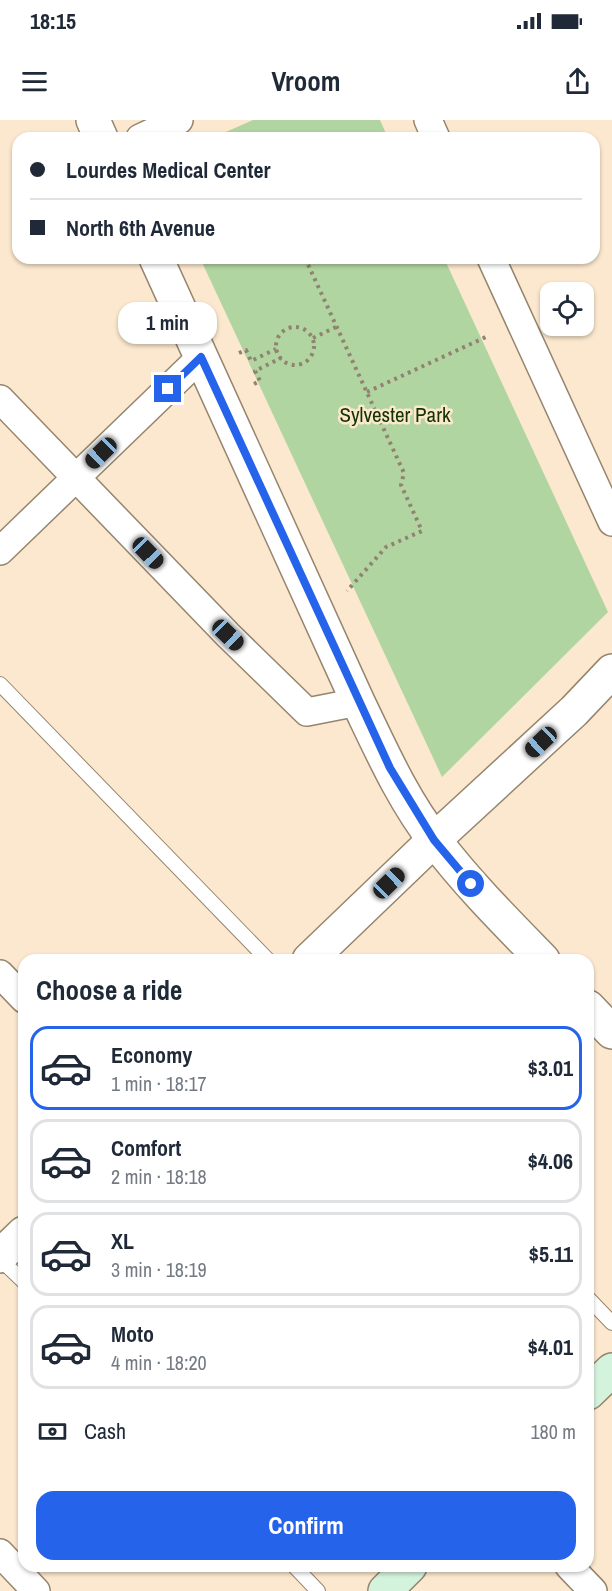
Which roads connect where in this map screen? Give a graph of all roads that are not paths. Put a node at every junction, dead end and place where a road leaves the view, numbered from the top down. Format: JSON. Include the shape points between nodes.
{"nodes":[{"id":1,"x":179,"y":120,"type":"edge"},
{"id":2,"x":153,"y":132,"type":"edge"},
{"id":3,"x":159,"y":264,"type":"edge"},
{"id":4,"x":494,"y":264,"type":"edge"},
{"id":5,"x":201,"y":357,"type":"junction"},
{"id":6,"x":0,"y":399,"type":"edge"},
{"id":7,"x":76,"y":478,"type":"junction"},
{"id":8,"x":612,"y":522,"type":"edge"},
{"id":9,"x":0,"y":551,"type":"edge"},
{"id":10,"x":612,"y":671,"type":"edge"},
{"id":11,"x":0,"y":684,"type":"edge"},
{"id":12,"x":358,"y":702,"type":"junction"},
{"id":13,"x":434,"y":840,"type":"junction"},
{"id":14,"x":262,"y":954,"type":"edge"},
{"id":15,"x":315,"y":954,"type":"edge"},
{"id":16,"x":537,"y":954,"type":"edge"},
{"id":17,"x":0,"y":974,"type":"edge"},
{"id":18,"x":18,"y":993,"type":"edge"},
{"id":19,"x":594,"y":1013,"type":"edge"},
{"id":20,"x":612,"y":1032,"type":"edge"},
{"id":21,"x":18,"y":1239,"type":"edge"},
{"id":22,"x":0,"y":1258,"type":"edge"},
{"id":23,"x":18,"y":1276,"type":"edge"},
{"id":24,"x":594,"y":1304,"type":"edge"},
{"id":25,"x":612,"y":1323,"type":"edge"},
{"id":26,"x":612,"y":1370,"type":"edge"},
{"id":27,"x":594,"y":1387,"type":"edge"},
{"id":28,"x":0,"y":1553,"type":"edge"},
{"id":29,"x":300,"y":1572,"type":"edge"},
{"id":30,"x":404,"y":1572,"type":"edge"},
{"id":31,"x":575,"y":1572,"type":"edge"},
{"id":32,"x":36,"y":1591,"type":"edge"},
{"id":33,"x":318,"y":1591,"type":"edge"},
{"id":34,"x":385,"y":1591,"type":"edge"},
{"id":35,"x":593,"y":1591,"type":"edge"}],
"edges":[{"from":1,"to":2,"type":"street"},
{"from":3,"to":5,"type":"street"},
{"from":4,"to":8,"type":"street"},
{"from":5,"to":7,"type":"street"},
{"from":5,"to":12,"type":"street"},
{"from":6,"to":7,"type":"street"},
{"from":7,"to":9,"type":"street"},
{"from":7,"to":12,"type":"street","via":[[307,712]]},
{"from":10,"to":13,"type":"street"},
{"from":11,"to":14,"type":"lane"},
{"from":12,"to":13,"type":"street","via":[[390,768]]},
{"from":13,"to":15,"type":"street"},
{"from":13,"to":16,"type":"street"},
{"from":17,"to":18,"type":"street"},
{"from":19,"to":20,"type":"street"},
{"from":21,"to":22,"type":"street"},
{"from":22,"to":23,"type":"lane"},
{"from":24,"to":25,"type":"lane"},
{"from":26,"to":27,"type":"main road"},
{"from":28,"to":32,"type":"street"},
{"from":29,"to":33,"type":"lane"},
{"from":30,"to":34,"type":"main road"},
{"from":31,"to":35,"type":"street"}]}
